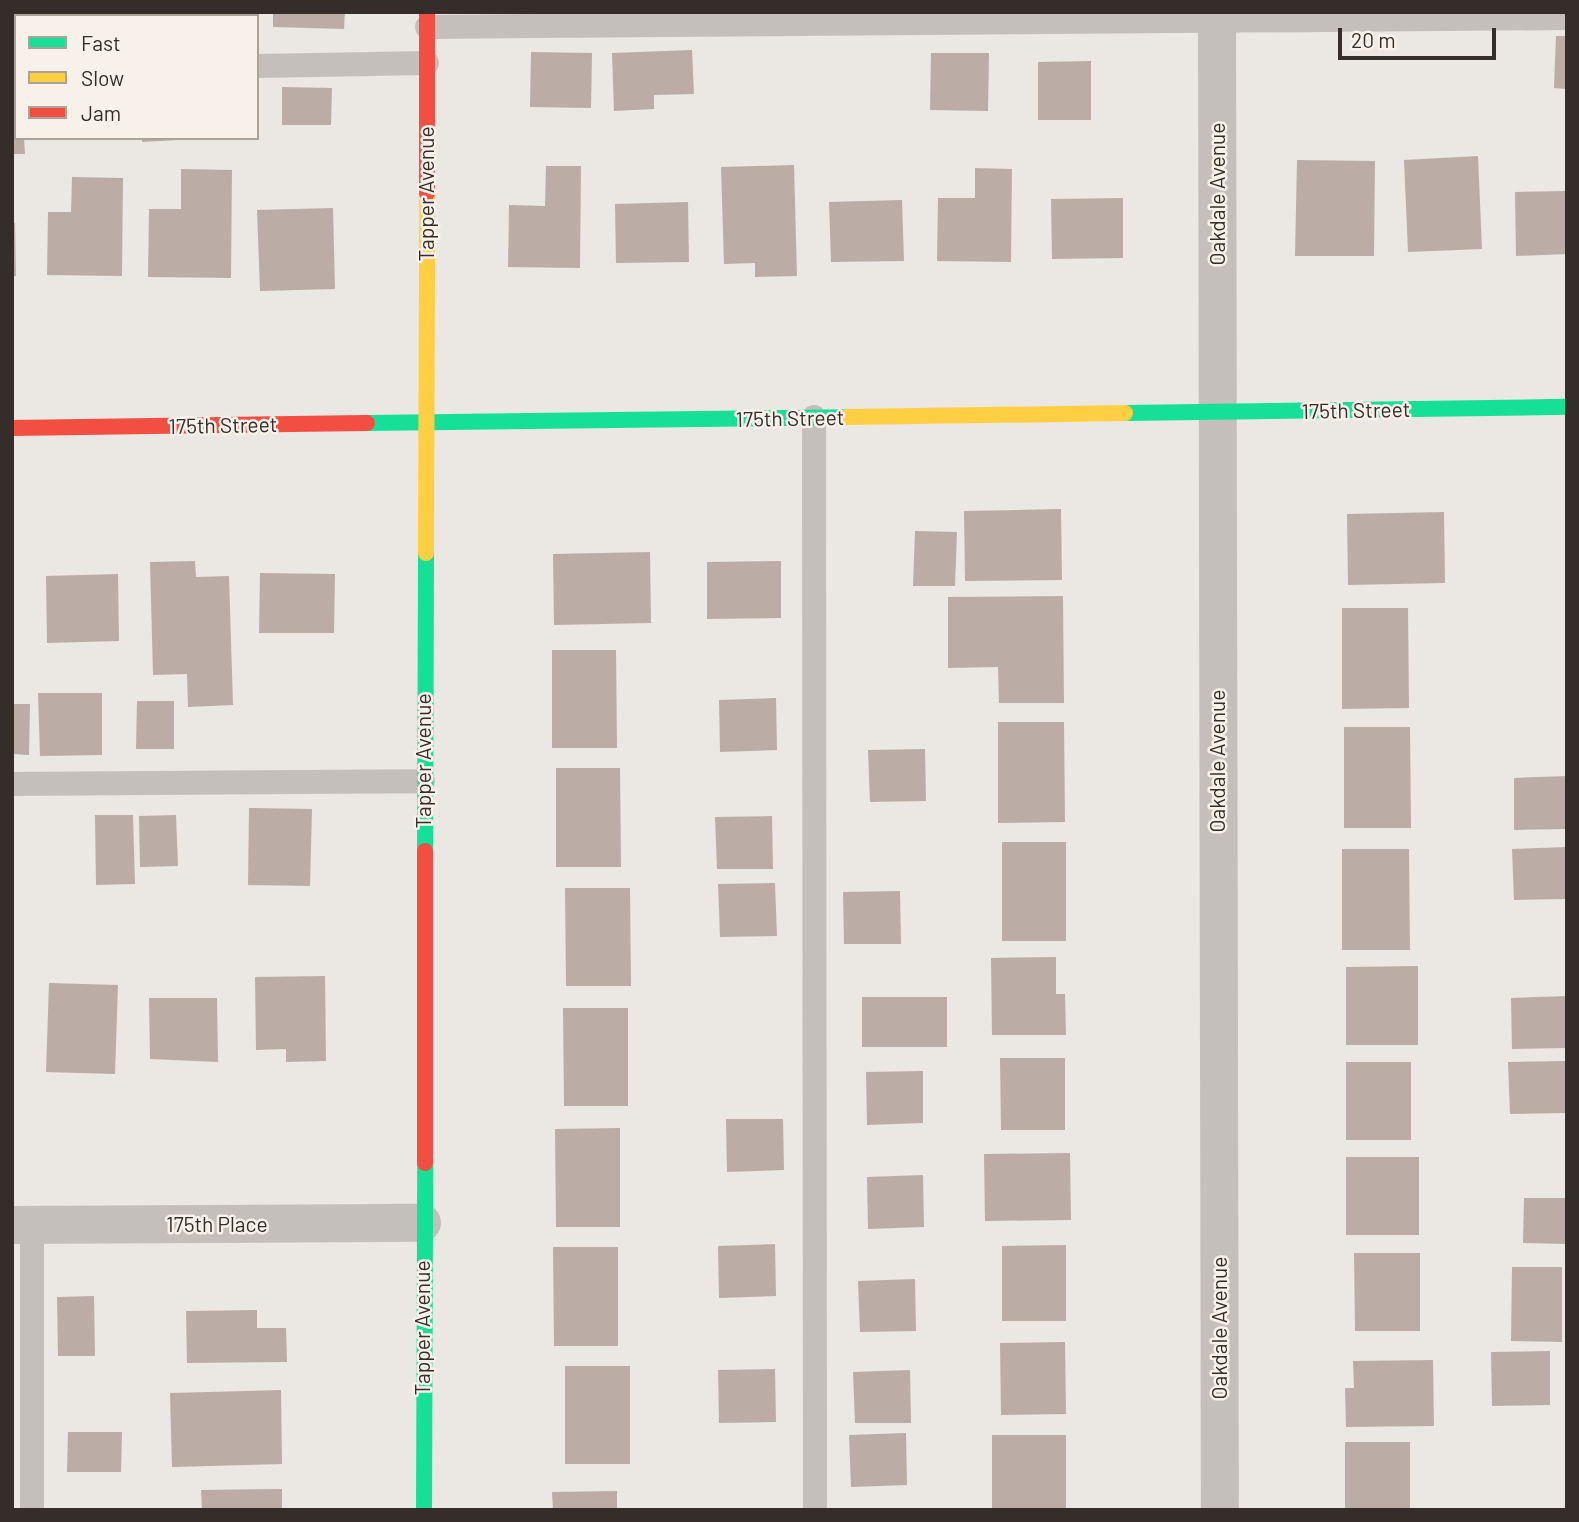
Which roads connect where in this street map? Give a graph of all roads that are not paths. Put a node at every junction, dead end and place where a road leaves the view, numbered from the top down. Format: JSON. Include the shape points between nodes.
{"nodes":[{"id":1,"x":825,"y":18,"type":"edge"},
{"id":2,"x":1217,"y":18,"type":"edge"},
{"id":3,"x":1567,"y":18,"type":"edge"},
{"id":4,"x":428,"y":20,"type":"edge"},
{"id":5,"x":427,"y":63,"type":"junction"},
{"id":6,"x":259,"y":66,"type":"edge"},
{"id":7,"x":1567,"y":407,"type":"edge"},
{"id":8,"x":1216,"y":411,"type":"junction"},
{"id":9,"x":814,"y":418,"type":"junction"},
{"id":10,"x":424,"y":423,"type":"junction"},
{"id":11,"x":12,"y":428,"type":"edge"},
{"id":12,"x":423,"y":781,"type":"junction"},
{"id":13,"x":12,"y":784,"type":"edge"},
{"id":14,"x":422,"y":1223,"type":"junction"},
{"id":15,"x":22,"y":1225,"type":"edge"},
{"id":16,"x":32,"y":1510,"type":"edge"},
{"id":17,"x":424,"y":1510,"type":"edge"},
{"id":18,"x":815,"y":1510,"type":"edge"},
{"id":19,"x":1220,"y":1510,"type":"edge"}],
"edges":[{"from":1,"to":2,"type":"lane"},
{"from":1,"to":4,"type":"lane"},
{"from":2,"to":3,"type":"lane"},
{"from":2,"to":8,"type":"street","name":"Oakdale Avenue"},
{"from":4,"to":5,"type":"street","name":"Tapper Avenue"},
{"from":5,"to":6,"type":"lane"},
{"from":5,"to":10,"type":"street","name":"Tapper Avenue"},
{"from":7,"to":8,"type":"street","name":"175th Street"},
{"from":8,"to":9,"type":"street","name":"175th Street"},
{"from":8,"to":19,"type":"street","name":"Oakdale Avenue"},
{"from":9,"to":10,"type":"street","name":"175th Street"},
{"from":9,"to":18,"type":"lane"},
{"from":10,"to":11,"type":"street","name":"175th Street"},
{"from":10,"to":12,"type":"street","name":"Tapper Avenue"},
{"from":12,"to":13,"type":"lane"},
{"from":12,"to":14,"type":"street","name":"Tapper Avenue"},
{"from":14,"to":15,"type":"street","name":"175th Place"},
{"from":14,"to":17,"type":"street","name":"Tapper Avenue"},
{"from":15,"to":16,"type":"lane"}]}
